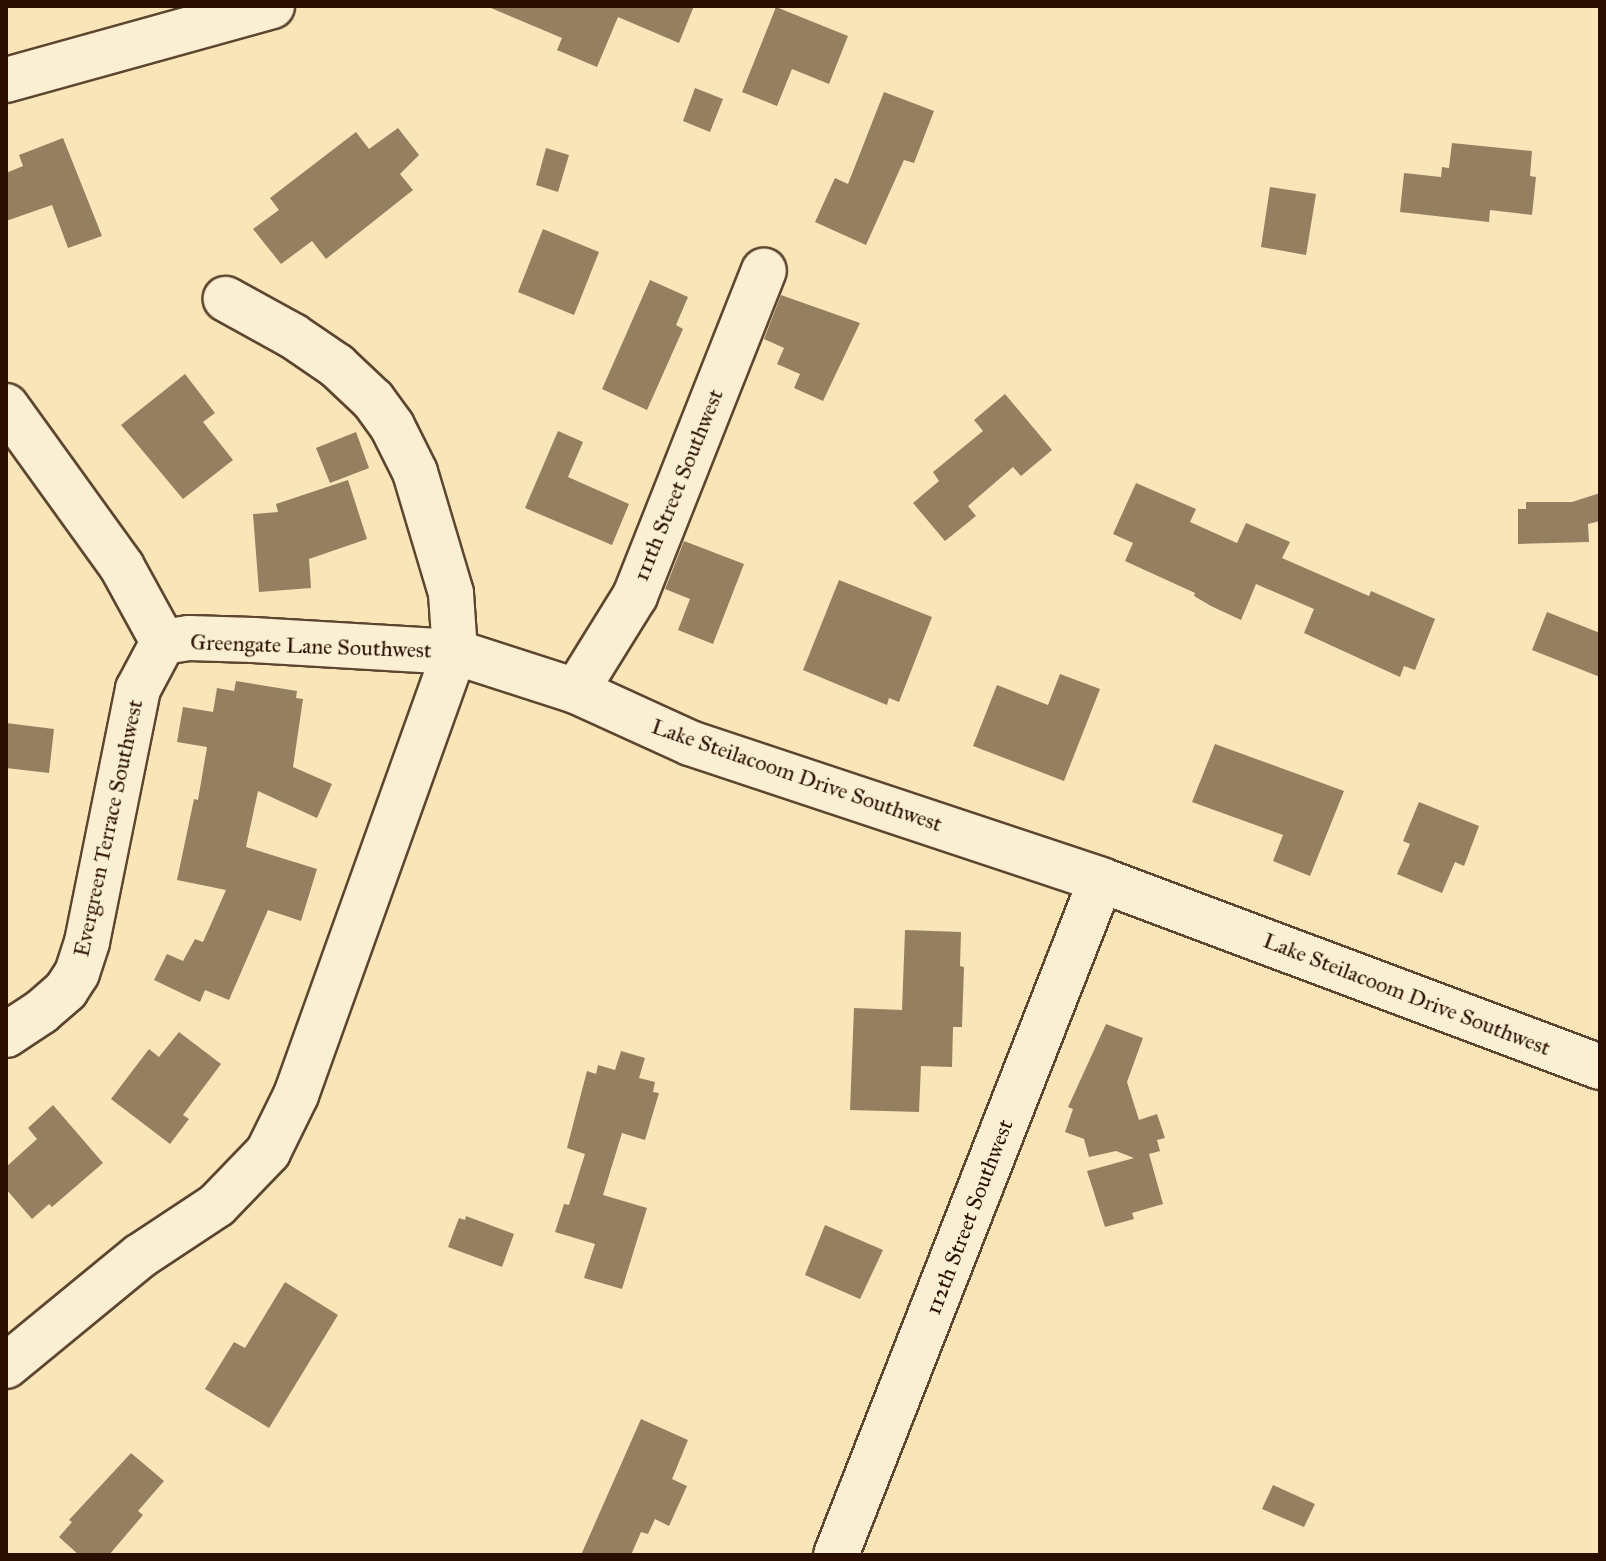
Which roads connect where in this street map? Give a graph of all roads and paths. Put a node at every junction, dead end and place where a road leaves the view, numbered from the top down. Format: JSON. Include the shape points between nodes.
{"nodes":[{"id":1,"x":272,"y":6,"type":"edge"},
{"id":2,"x":6,"y":80,"type":"edge"},
{"id":3,"x":764,"y":271,"type":"dead end"},
{"id":4,"x":226,"y":299,"type":"dead end"},
{"id":5,"x":6,"y":406,"type":"edge"},
{"id":6,"x":163,"y":642,"type":"junction"},
{"id":7,"x":455,"y":652,"type":"junction"},
{"id":8,"x":576,"y":691,"type":"junction"},
{"id":9,"x":1101,"y":880,"type":"junction"},
{"id":10,"x":6,"y":1035,"type":"edge"},
{"id":11,"x":1600,"y":1067,"type":"edge"},
{"id":12,"x":6,"y":1366,"type":"edge"},
{"id":13,"x":836,"y":1555,"type":"edge"}],
"edges":[{"from":1,"to":2,"type":"street"},
{"from":3,"to":8,"type":"street","name":"111th Street Southwest","via":[[635,596]]},
{"from":4,"to":7,"type":"street","via":[[337,366],[392,426],[415,472],[451,593]]},
{"from":5,"to":6,"type":"street","name":"Greengate Lane Southwest","via":[[122,567]]},
{"from":6,"to":7,"type":"street","name":"Greengate Lane Southwest","via":[[189,638]]},
{"from":6,"to":10,"type":"street","name":"Evergreen Terrace Southwest","via":[[138,689],[77,973],[41,1012]]},
{"from":7,"to":8,"type":"street","name":"Lake Steilacoom Drive Southwest"},
{"from":7,"to":12,"type":"street","via":[[296,1095],[268,1152],[217,1205],[140,1256]]},
{"from":8,"to":9,"type":"street","name":"Lake Steilacoom Drive Southwest","via":[[690,743]]},
{"from":9,"to":11,"type":"street","name":"Lake Steilacoom Drive Southwest"},
{"from":9,"to":13,"type":"street","name":"112th Street Southwest"}]}
